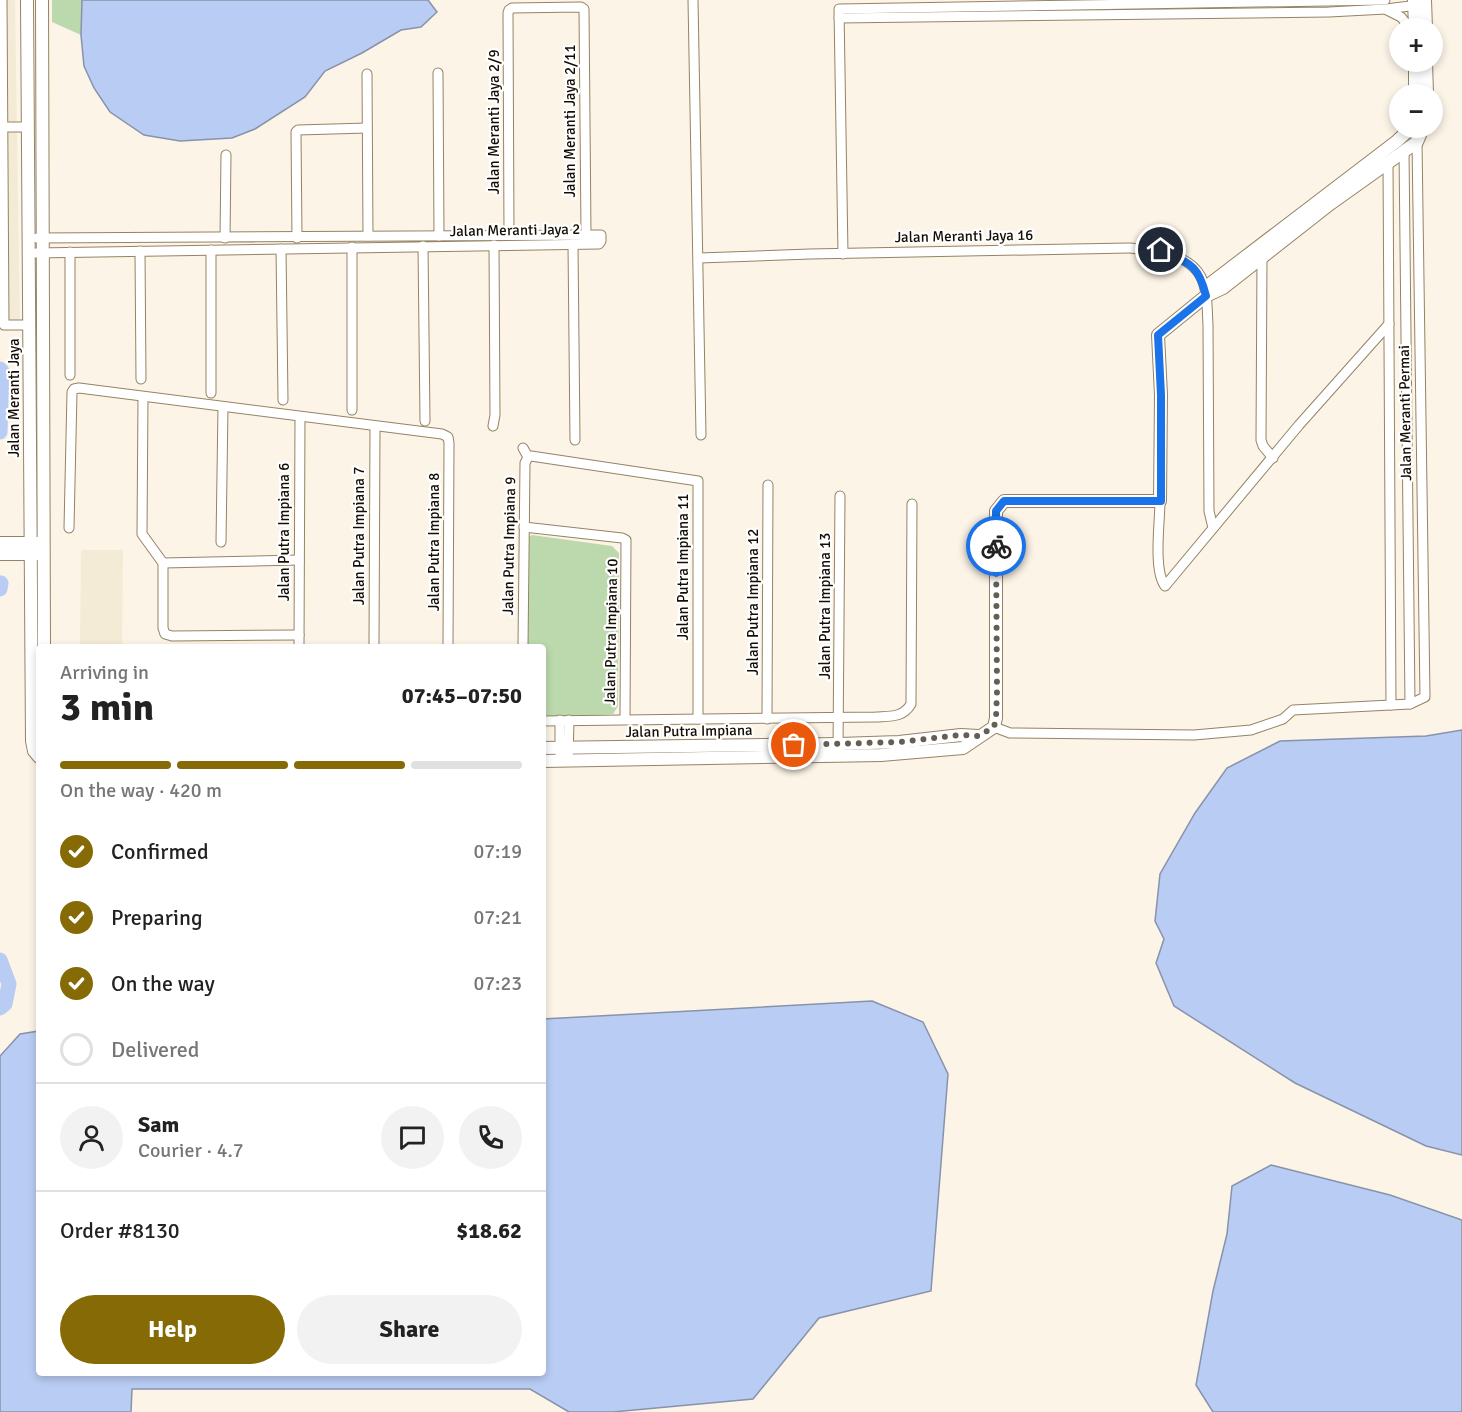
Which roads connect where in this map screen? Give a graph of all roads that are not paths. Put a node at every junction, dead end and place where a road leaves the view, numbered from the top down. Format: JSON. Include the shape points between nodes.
{"nodes":[{"id":1,"x":2,"y":0,"type":"edge"},
{"id":2,"x":27,"y":0,"type":"edge"},
{"id":3,"x":42,"y":0,"type":"edge"},
{"id":4,"x":693,"y":0,"type":"edge"},
{"id":5,"x":1351,"y":1,"type":"edge"},
{"id":6,"x":1420,"y":2,"type":"edge"},
{"id":7,"x":1385,"y":5,"type":"edge"},
{"id":8,"x":584,"y":9,"type":"joint"},
{"id":9,"x":839,"y":13,"type":"junction"},
{"id":10,"x":1402,"y":18,"type":"edge"},
{"id":11,"x":1417,"y":18,"type":"edge"},
{"id":12,"x":1424,"y":18,"type":"edge"},
{"id":13,"x":438,"y":73,"type":"dead end"},
{"id":14,"x":368,"y":74,"type":"dead end"},
{"id":15,"x":3,"y":127,"type":"junction"},
{"id":16,"x":27,"y":127,"type":"junction"},
{"id":17,"x":367,"y":129,"type":"junction"},
{"id":18,"x":1400,"y":138,"type":"edge"},
{"id":19,"x":1417,"y":138,"type":"edge"},
{"id":20,"x":1419,"y":138,"type":"edge"},
{"id":21,"x":1417,"y":142,"type":"junction"},
{"id":22,"x":1404,"y":151,"type":"junction"},
{"id":23,"x":226,"y":155,"type":"dead end"},
{"id":24,"x":1388,"y":162,"type":"junction"},
{"id":25,"x":586,"y":234,"type":"junction"},
{"id":26,"x":509,"y":235,"type":"junction"},
{"id":27,"x":368,"y":236,"type":"junction"},
{"id":28,"x":387,"y":236,"type":"junction"},
{"id":29,"x":439,"y":236,"type":"junction"},
{"id":30,"x":297,"y":237,"type":"junction"},
{"id":31,"x":28,"y":238,"type":"junction"},
{"id":32,"x":44,"y":238,"type":"junction"},
{"id":33,"x":112,"y":238,"type":"junction"},
{"id":34,"x":225,"y":238,"type":"junction"},
{"id":35,"x":248,"y":238,"type":"junction"},
{"id":36,"x":573,"y":244,"type":"junction"},
{"id":37,"x":494,"y":245,"type":"junction"},
{"id":38,"x":423,"y":246,"type":"junction"},
{"id":39,"x":352,"y":247,"type":"junction"},
{"id":40,"x":387,"y":247,"type":"junction"},
{"id":41,"x":248,"y":249,"type":"junction"},
{"id":42,"x":281,"y":249,"type":"junction"},
{"id":43,"x":210,"y":250,"type":"junction"},
{"id":44,"x":111,"y":251,"type":"junction"},
{"id":45,"x":140,"y":251,"type":"junction"},
{"id":46,"x":70,"y":252,"type":"junction"},
{"id":47,"x":28,"y":253,"type":"junction"},
{"id":48,"x":44,"y":253,"type":"junction"},
{"id":49,"x":843,"y":254,"type":"junction"},
{"id":50,"x":699,"y":258,"type":"junction"},
{"id":51,"x":1262,"y":258,"type":"junction"},
{"id":52,"x":1206,"y":296,"type":"junction"},
{"id":53,"x":1389,"y":324,"type":"junction"},
{"id":54,"x":29,"y":325,"type":"junction"},
{"id":55,"x":70,"y":375,"type":"dead end"},
{"id":56,"x":141,"y":379,"type":"dead end"},
{"id":57,"x":211,"y":393,"type":"dead end"},
{"id":58,"x":143,"y":397,"type":"junction"},
{"id":59,"x":283,"y":400,"type":"dead end"},
{"id":60,"x":223,"y":407,"type":"junction"},
{"id":61,"x":352,"y":410,"type":"dead end"},
{"id":62,"x":300,"y":417,"type":"junction"},
{"id":63,"x":425,"y":421,"type":"dead end"},
{"id":64,"x":494,"y":426,"type":"dead end"},
{"id":65,"x":375,"y":427,"type":"junction"},
{"id":66,"x":700,"y":435,"type":"dead end"},
{"id":67,"x":575,"y":440,"type":"dead end"},
{"id":68,"x":523,"y":448,"type":"dead end"},
{"id":69,"x":528,"y":457,"type":"junction"},
{"id":70,"x":1273,"y":458,"type":"junction"},
{"id":71,"x":768,"y":485,"type":"dead end"},
{"id":72,"x":840,"y":496,"type":"dead end"},
{"id":73,"x":1161,"y":501,"type":"junction"},
{"id":74,"x":912,"y":504,"type":"dead end"},
{"id":75,"x":524,"y":527,"type":"junction"},
{"id":76,"x":69,"y":528,"type":"dead end"},
{"id":77,"x":1213,"y":528,"type":"junction"},
{"id":78,"x":221,"y":542,"type":"dead end"},
{"id":79,"x":0,"y":543,"type":"edge"},
{"id":80,"x":30,"y":548,"type":"junction"},
{"id":81,"x":44,"y":548,"type":"junction"},
{"id":82,"x":0,"y":554,"type":"edge"},
{"id":83,"x":299,"y":560,"type":"junction"},
{"id":84,"x":163,"y":563,"type":"junction"},
{"id":85,"x":299,"y":635,"type":"junction"},
{"id":86,"x":44,"y":644,"type":"edge"},
{"id":87,"x":299,"y":644,"type":"edge"},
{"id":88,"x":374,"y":644,"type":"edge"},
{"id":89,"x":448,"y":644,"type":"edge"},
{"id":90,"x":523,"y":644,"type":"edge"},
{"id":91,"x":1410,"y":704,"type":"junction"},
{"id":92,"x":1391,"y":705,"type":"junction"},
{"id":93,"x":840,"y":717,"type":"junction"},
{"id":94,"x":625,"y":719,"type":"junction"},
{"id":95,"x":698,"y":719,"type":"junction"},
{"id":96,"x":767,"y":719,"type":"junction"},
{"id":97,"x":565,"y":720,"type":"junction"},
{"id":98,"x":546,"y":721,"type":"edge"},
{"id":99,"x":994,"y":727,"type":"junction"},
{"id":100,"x":978,"y":736,"type":"junction"},
{"id":101,"x":546,"y":749,"type":"edge"},
{"id":102,"x":838,"y":750,"type":"junction"},
{"id":103,"x":36,"y":754,"type":"edge"},
{"id":104,"x":564,"y":754,"type":"junction"},
{"id":105,"x":546,"y":760,"type":"edge"}],
"edges":[{"from":1,"to":15,"type":"street"},
{"from":2,"to":16,"type":"street","name":"Jalan Meranti Jaya"},
{"from":3,"to":32,"type":"street","name":"Jalan Meranti Jaya"},
{"from":4,"to":50,"type":"street"},
{"from":5,"to":7,"type":"street"},
{"from":5,"to":9,"type":"street"},
{"from":6,"to":7,"type":"street"},
{"from":6,"to":11,"type":"street"},
{"from":6,"to":12,"type":"street"},
{"from":7,"to":9,"type":"street"},
{"from":7,"to":10,"type":"street"},
{"from":8,"to":25,"type":"street","name":"Jalan Meranti Jaya 2/11"},
{"from":8,"to":26,"type":"street","name":"Jalan Meranti Jaya 2/9","via":[[508,10]]},
{"from":9,"to":49,"type":"street"},
{"from":13,"to":29,"type":"street"},
{"from":14,"to":17,"type":"street"},
{"from":15,"to":16,"type":"street"},
{"from":15,"to":54,"type":"street","via":[[4,325]]},
{"from":16,"to":31,"type":"street","name":"Jalan Meranti Jaya"},
{"from":17,"to":27,"type":"street"},
{"from":17,"to":30,"type":"street","via":[[297,131]]},
{"from":18,"to":52,"type":"street","via":[[1211,283]]},
{"from":19,"to":21,"type":"street","name":"Jalan Meranti Permai"},
{"from":20,"to":21,"type":"street"},
{"from":21,"to":22,"type":"street"},
{"from":21,"to":91,"type":"street","name":"Jalan Meranti Permai","via":[[1425,697]]},
{"from":22,"to":24,"type":"street"},
{"from":22,"to":91,"type":"street","name":"Jalan Meranti Permai"},
{"from":23,"to":34,"type":"street"},
{"from":24,"to":51,"type":"street"},
{"from":24,"to":53,"type":"street"},
{"from":25,"to":26,"type":"street","name":"Jalan Meranti Jaya 2"},
{"from":25,"to":36,"type":"street","name":"Jalan Meranti Jaya 2","via":[[599,233],[601,242]]},
{"from":26,"to":29,"type":"street","name":"Jalan Meranti Jaya 2"},
{"from":27,"to":28,"type":"street","name":"Jalan Meranti Jaya 2"},
{"from":27,"to":30,"type":"street","name":"Jalan Meranti Jaya 2"},
{"from":28,"to":29,"type":"street","name":"Jalan Meranti Jaya 2"},
{"from":28,"to":40,"type":"street"},
{"from":30,"to":35,"type":"street","name":"Jalan Meranti Jaya 2"},
{"from":31,"to":32,"type":"street","name":"Jalan Meranti Jaya 2"},
{"from":31,"to":47,"type":"street","name":"Jalan Meranti Jaya"},
{"from":32,"to":33,"type":"street","name":"Jalan Meranti Jaya 2"},
{"from":32,"to":48,"type":"street","name":"Jalan Meranti Jaya"},
{"from":33,"to":34,"type":"street","name":"Jalan Meranti Jaya 2"},
{"from":33,"to":44,"type":"street"},
{"from":34,"to":35,"type":"street","name":"Jalan Meranti Jaya 2"},
{"from":35,"to":41,"type":"street"},
{"from":36,"to":37,"type":"street","name":"Jalan Meranti Jaya 2"},
{"from":36,"to":67,"type":"street"},
{"from":37,"to":38,"type":"street","name":"Jalan Meranti Jaya 2"},
{"from":37,"to":64,"type":"street"},
{"from":38,"to":40,"type":"street","name":"Jalan Meranti Jaya 2"},
{"from":38,"to":63,"type":"street"},
{"from":39,"to":40,"type":"street","name":"Jalan Meranti Jaya 2"},
{"from":39,"to":42,"type":"street","name":"Jalan Meranti Jaya 2"},
{"from":39,"to":61,"type":"street"},
{"from":41,"to":42,"type":"street","name":"Jalan Meranti Jaya 2"},
{"from":41,"to":43,"type":"street","name":"Jalan Meranti Jaya 2"},
{"from":42,"to":59,"type":"street"},
{"from":43,"to":45,"type":"street","name":"Jalan Meranti Jaya 2"},
{"from":43,"to":57,"type":"street"},
{"from":44,"to":45,"type":"street","name":"Jalan Meranti Jaya 2"},
{"from":44,"to":46,"type":"street","name":"Jalan Meranti Jaya 2"},
{"from":45,"to":56,"type":"street"},
{"from":46,"to":48,"type":"street","name":"Jalan Meranti Jaya 2"},
{"from":46,"to":55,"type":"street"},
{"from":47,"to":48,"type":"street","name":"Jalan Meranti Jaya 2"},
{"from":47,"to":54,"type":"street","name":"Jalan Meranti Jaya"},
{"from":48,"to":81,"type":"street","name":"Jalan Meranti Jaya"},
{"from":49,"to":50,"type":"street","name":"Jalan Meranti Jaya 16"},
{"from":49,"to":52,"type":"street","name":"Jalan Meranti Jaya 16","via":[[1161,250],[1191,265],[1202,277]]},
{"from":50,"to":66,"type":"street"},
{"from":51,"to":52,"type":"street"},
{"from":51,"to":70,"type":"street","via":[[1261,440]]},
{"from":52,"to":73,"type":"street","via":[[1158,335]]},
{"from":52,"to":77,"type":"street","name":"Jalan Meranti Jaya 16","via":[[1209,511]]},
{"from":53,"to":70,"type":"street"},
{"from":53,"to":92,"type":"street"},
{"from":54,"to":80,"type":"street","name":"Jalan Meranti Jaya"},
{"from":58,"to":60,"type":"street"},
{"from":58,"to":76,"type":"street","via":[[79,388],[72,392]]},
{"from":58,"to":84,"type":"street","via":[[142,534]]},
{"from":60,"to":62,"type":"street"},
{"from":60,"to":78,"type":"street"},
{"from":62,"to":65,"type":"street"},
{"from":62,"to":83,"type":"street","name":"Jalan Putra Impiana 6"},
{"from":65,"to":88,"type":"street","name":"Jalan Putra Impiana 7"},
{"from":65,"to":89,"type":"street","name":"Jalan Putra Impiana 8","via":[[448,437]]},
{"from":68,"to":69,"type":"street","name":"Jalan Putra Impiana 9"},
{"from":69,"to":75,"type":"street","name":"Jalan Putra Impiana 9"},
{"from":69,"to":95,"type":"street","name":"Jalan Putra Impiana 11","via":[[698,481]]},
{"from":70,"to":77,"type":"street"},
{"from":71,"to":96,"type":"street","name":"Jalan Putra Impiana 12"},
{"from":72,"to":93,"type":"street","name":"Jalan Putra Impiana 13"},
{"from":73,"to":77,"type":"street","via":[[1159,558],[1165,586]]},
{"from":73,"to":99,"type":"street","via":[[1004,501],[999,505]]},
{"from":74,"to":93,"type":"street","via":[[911,704],[907,712],[898,716]]},
{"from":75,"to":90,"type":"street","name":"Jalan Putra Impiana 9"},
{"from":75,"to":94,"type":"street","name":"Jalan Putra Impiana 10","via":[[626,540]]},
{"from":79,"to":80,"type":"street"},
{"from":80,"to":81,"type":"street"},
{"from":80,"to":82,"type":"street"},
{"from":80,"to":103,"type":"street","name":"Jalan Meranti Jaya","via":[[32,741]]},
{"from":81,"to":86,"type":"street","name":"Jalan Meranti Jaya"},
{"from":83,"to":84,"type":"street"},
{"from":83,"to":85,"type":"street","name":"Jalan Putra Impiana 6"},
{"from":84,"to":85,"type":"street","via":[[165,634]]},
{"from":85,"to":87,"type":"street","name":"Jalan Putra Impiana 6"},
{"from":91,"to":92,"type":"street"},
{"from":92,"to":99,"type":"street","via":[[1293,710],[1283,719],[1251,730],[1194,735],[1010,733]]},
{"from":93,"to":96,"type":"street"},
{"from":93,"to":102,"type":"street","name":"Jalan Putra Impiana 13"},
{"from":94,"to":95,"type":"street"},
{"from":94,"to":97,"type":"street"},
{"from":95,"to":96,"type":"street"},
{"from":97,"to":98,"type":"street"},
{"from":97,"to":104,"type":"street"},
{"from":99,"to":100,"type":"street"},
{"from":100,"to":102,"type":"street","name":"Jalan Putra Impiana"},
{"from":100,"to":102,"type":"street","name":"Jalan Putra Impiana","via":[[963,748],[881,755]]},
{"from":101,"to":104,"type":"street","name":"Jalan Putra Impiana"},
{"from":102,"to":104,"type":"street","name":"Jalan Putra Impiana"},
{"from":104,"to":105,"type":"street","name":"Jalan Putra Impiana"}]}
